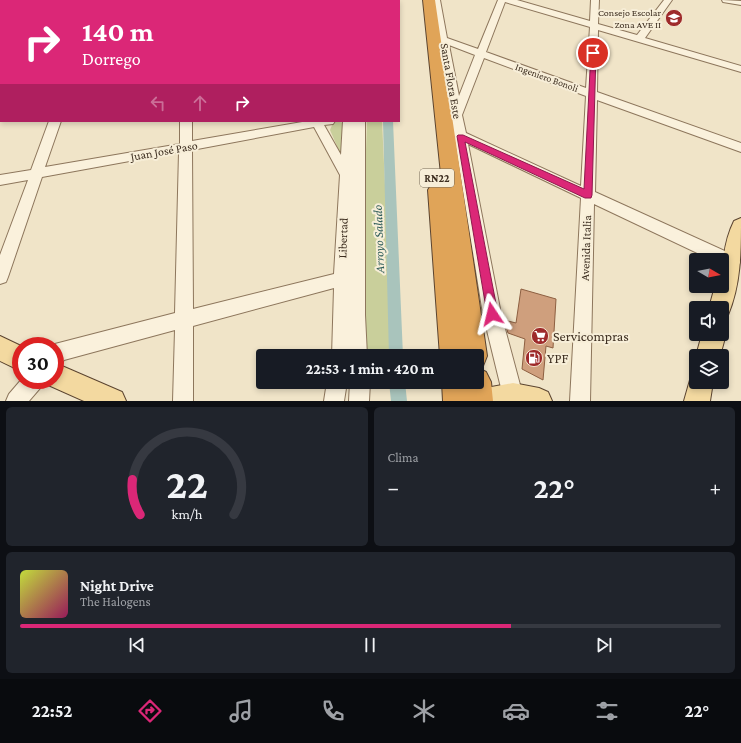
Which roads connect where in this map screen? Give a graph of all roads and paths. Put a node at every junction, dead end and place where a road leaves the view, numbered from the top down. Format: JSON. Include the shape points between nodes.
{"nodes":[{"id":1,"x":420,"y":0,"type":"edge"},
{"id":2,"x":429,"y":0,"type":"edge"},
{"id":3,"x":436,"y":0,"type":"edge"},
{"id":4,"x":502,"y":0,"type":"edge"},
{"id":5,"x":508,"y":0,"type":"edge"},
{"id":6,"x":595,"y":0,"type":"edge"},
{"id":7,"x":668,"y":0,"type":"edge"},
{"id":8,"x":726,"y":0,"type":"edge"},
{"id":9,"x":741,"y":4,"type":"edge"},
{"id":10,"x":594,"y":25,"type":"junction"},
{"id":11,"x":639,"y":39,"type":"junction"},
{"id":12,"x":443,"y":40,"type":"junction"},
{"id":13,"x":482,"y":54,"type":"junction"},
{"id":14,"x":741,"y":69,"type":"edge"},
{"id":15,"x":592,"y":94,"type":"junction"},
{"id":16,"x":457,"y":114,"type":"junction"},
{"id":17,"x":55,"y":122,"type":"edge"},
{"id":18,"x":186,"y":122,"type":"edge"},
{"id":19,"x":321,"y":122,"type":"edge"},
{"id":20,"x":349,"y":122,"type":"edge"},
{"id":21,"x":359,"y":122,"type":"edge"},
{"id":22,"x":460,"y":136,"type":"junction"},
{"id":23,"x":186,"y":147,"type":"junction"},
{"id":24,"x":741,"y":148,"type":"edge"},
{"id":25,"x":36,"y":173,"type":"junction"},
{"id":26,"x":346,"y":176,"type":"junction"},
{"id":27,"x":0,"y":180,"type":"edge"},
{"id":28,"x":358,"y":185,"type":"junction"},
{"id":29,"x":588,"y":195,"type":"junction"},
{"id":30,"x":741,"y":226,"type":"edge"},
{"id":31,"x":732,"y":262,"type":"junction"},
{"id":32,"x":0,"y":277,"type":"edge"},
{"id":33,"x":342,"y":279,"type":"junction"},
{"id":34,"x":722,"y":301,"type":"edge"},
{"id":35,"x":184,"y":320,"type":"junction"},
{"id":36,"x":0,"y":348,"type":"edge"},
{"id":37,"x":341,"y":349,"type":"edge"},
{"id":38,"x":358,"y":349,"type":"edge"},
{"id":39,"x":453,"y":349,"type":"edge"},
{"id":40,"x":472,"y":349,"type":"edge"},
{"id":41,"x":64,"y":350,"type":"edge"},
{"id":42,"x":12,"y":354,"type":"edge"},
{"id":43,"x":64,"y":379,"type":"edge"},
{"id":44,"x":26,"y":389,"type":"edge"},
{"id":45,"x":336,"y":389,"type":"edge"},
{"id":46,"x":360,"y":389,"type":"edge"},
{"id":47,"x":457,"y":389,"type":"edge"},
{"id":48,"x":477,"y":389,"type":"edge"},
{"id":49,"x":700,"y":389,"type":"edge"},
{"id":50,"x":514,"y":396,"type":"junction"},
{"id":51,"x":16,"y":401,"type":"edge"},
{"id":52,"x":113,"y":401,"type":"edge"},
{"id":53,"x":183,"y":401,"type":"edge"},
{"id":54,"x":334,"y":401,"type":"edge"},
{"id":55,"x":359,"y":401,"type":"edge"},
{"id":56,"x":458,"y":401,"type":"edge"},
{"id":57,"x":478,"y":401,"type":"edge"},
{"id":58,"x":486,"y":401,"type":"edge"},
{"id":59,"x":540,"y":401,"type":"edge"},
{"id":60,"x":580,"y":401,"type":"edge"},
{"id":61,"x":697,"y":401,"type":"edge"}],
"edges":[{"from":1,"to":39,"type":"highway","number":"RN22"},
{"from":2,"to":40,"type":"highway","number":"RN22"},
{"from":3,"to":12,"type":"street","name":"Santa Flora Este"},
{"from":4,"to":13,"type":"street"},
{"from":5,"to":10,"type":"street"},
{"from":6,"to":10,"type":"street","name":"Avenida Italia"},
{"from":7,"to":11,"type":"street"},
{"from":8,"to":9,"type":"street"},
{"from":10,"to":11,"type":"street"},
{"from":10,"to":15,"type":"street","name":"Avenida Italia"},
{"from":11,"to":14,"type":"street"},
{"from":12,"to":13,"type":"street","name":"Ingeniero Bonoli"},
{"from":12,"to":16,"type":"street","name":"Santa Flora Este"},
{"from":13,"to":15,"type":"street","name":"Ingeniero Bonoli"},
{"from":13,"to":16,"type":"street"},
{"from":15,"to":24,"type":"street","name":"Ingeniero Bonoli"},
{"from":15,"to":29,"type":"street","name":"Avenida Italia"},
{"from":16,"to":22,"type":"street","name":"Santa Flora Este"},
{"from":17,"to":25,"type":"street"},
{"from":18,"to":23,"type":"street"},
{"from":19,"to":23,"type":"street","name":"Juan José Paso"},
{"from":19,"to":26,"type":"street"},
{"from":20,"to":26,"type":"street","name":"Libertad"},
{"from":21,"to":28,"type":"street","name":"Libertad"},
{"from":22,"to":29,"type":"street"},
{"from":22,"to":50,"type":"street","name":"Santa Flora Este","via":[[492,314]]},
{"from":23,"to":25,"type":"street","name":"Juan José Paso"},
{"from":23,"to":35,"type":"street"},
{"from":25,"to":27,"type":"street","name":"Juan José Paso"},
{"from":25,"to":32,"type":"street"},
{"from":26,"to":28,"type":"street"},
{"from":26,"to":33,"type":"street","name":"Libertad"},
{"from":28,"to":38,"type":"street","name":"Libertad"},
{"from":29,"to":31,"type":"street"},
{"from":29,"to":60,"type":"street","name":"Avenida Italia"},
{"from":30,"to":31,"type":"main road"},
{"from":31,"to":34,"type":"main road"},
{"from":33,"to":35,"type":"street"},
{"from":33,"to":37,"type":"street","name":"Libertad"},
{"from":35,"to":41,"type":"street"},
{"from":35,"to":53,"type":"street"},
{"from":36,"to":42,"type":"main road"},
{"from":43,"to":52,"type":"main road"},
{"from":44,"to":51,"type":"street"},
{"from":45,"to":54,"type":"street"},
{"from":46,"to":55,"type":"street"},
{"from":47,"to":56,"type":"highway"},
{"from":48,"to":57,"type":"highway"},
{"from":49,"to":61,"type":"main road"},
{"from":50,"to":58,"type":"main road"},
{"from":50,"to":59,"type":"main road"}]}
